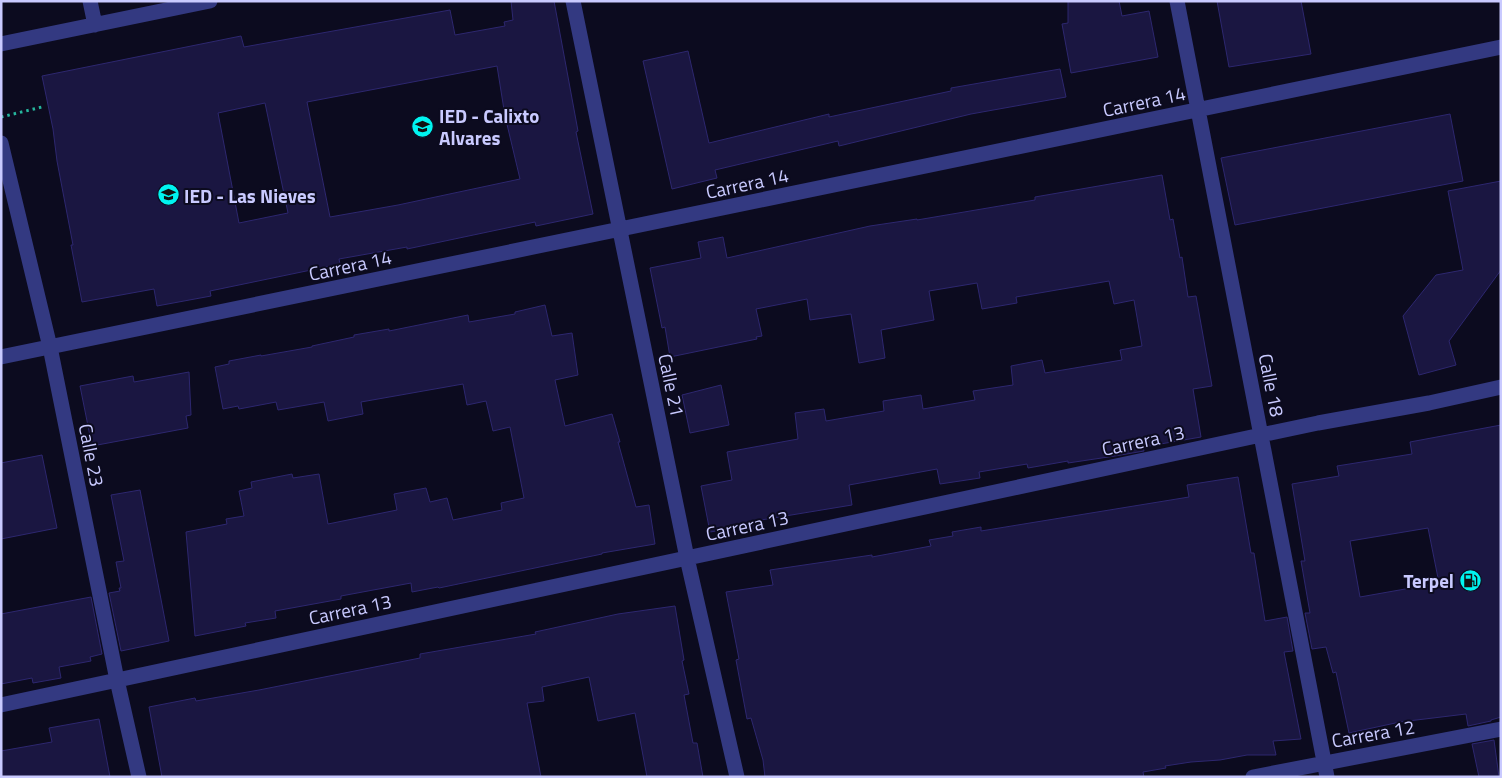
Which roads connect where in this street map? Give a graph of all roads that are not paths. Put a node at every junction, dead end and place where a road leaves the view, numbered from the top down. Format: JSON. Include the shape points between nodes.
{"nodes":[{"id":1,"x":90,"y":1,"type":"edge"},
{"id":2,"x":210,"y":1,"type":"edge"},
{"id":3,"x":574,"y":1,"type":"edge"},
{"id":4,"x":1177,"y":1,"type":"edge"},
{"id":5,"x":95,"y":25,"type":"junction"},
{"id":6,"x":1,"y":44,"type":"edge"},
{"id":7,"x":1501,"y":47,"type":"edge"},
{"id":8,"x":1198,"y":110,"type":"junction"},
{"id":9,"x":1,"y":143,"type":"edge"},
{"id":10,"x":620,"y":230,"type":"junction"},
{"id":11,"x":50,"y":347,"type":"junction"},
{"id":12,"x":1,"y":357,"type":"edge"},
{"id":13,"x":1501,"y":387,"type":"edge"},
{"id":14,"x":1261,"y":435,"type":"junction"},
{"id":15,"x":688,"y":558,"type":"junction"},
{"id":16,"x":117,"y":680,"type":"junction"},
{"id":17,"x":1,"y":705,"type":"edge"},
{"id":18,"x":1501,"y":730,"type":"edge"},
{"id":19,"x":1326,"y":769,"type":"edge"},
{"id":20,"x":139,"y":777,"type":"edge"},
{"id":21,"x":736,"y":777,"type":"edge"},
{"id":22,"x":1253,"y":777,"type":"edge"}],
"edges":[{"from":1,"to":5,"type":"street"},
{"from":2,"to":5,"type":"street"},
{"from":3,"to":10,"type":"street","name":"Calle 21"},
{"from":4,"to":8,"type":"street","name":"Calle 18"},
{"from":5,"to":6,"type":"street"},
{"from":7,"to":8,"type":"street","name":"Carrera 14"},
{"from":8,"to":10,"type":"street","name":"Carrera 14"},
{"from":8,"to":14,"type":"street","name":"Calle 18"},
{"from":9,"to":11,"type":"street","name":"Calle 23"},
{"from":10,"to":11,"type":"street","name":"Carrera 14"},
{"from":10,"to":15,"type":"street","name":"Calle 21"},
{"from":11,"to":12,"type":"street","name":"Carrera 14"},
{"from":11,"to":16,"type":"street","name":"Calle 23"},
{"from":13,"to":14,"type":"street","name":"Carrera 13","via":[[1429,404]]},
{"from":14,"to":15,"type":"street","name":"Carrera 13"},
{"from":14,"to":19,"type":"street","name":"Calle 18"},
{"from":15,"to":16,"type":"street","name":"Carrera 13"},
{"from":15,"to":21,"type":"street","name":"Calle 21"},
{"from":16,"to":17,"type":"street","name":"Carrera 13"},
{"from":16,"to":20,"type":"street","name":"Calle 23"},
{"from":18,"to":19,"type":"street","name":"Carrera 12"},
{"from":19,"to":22,"type":"street","name":"Carrera 12"}]}
